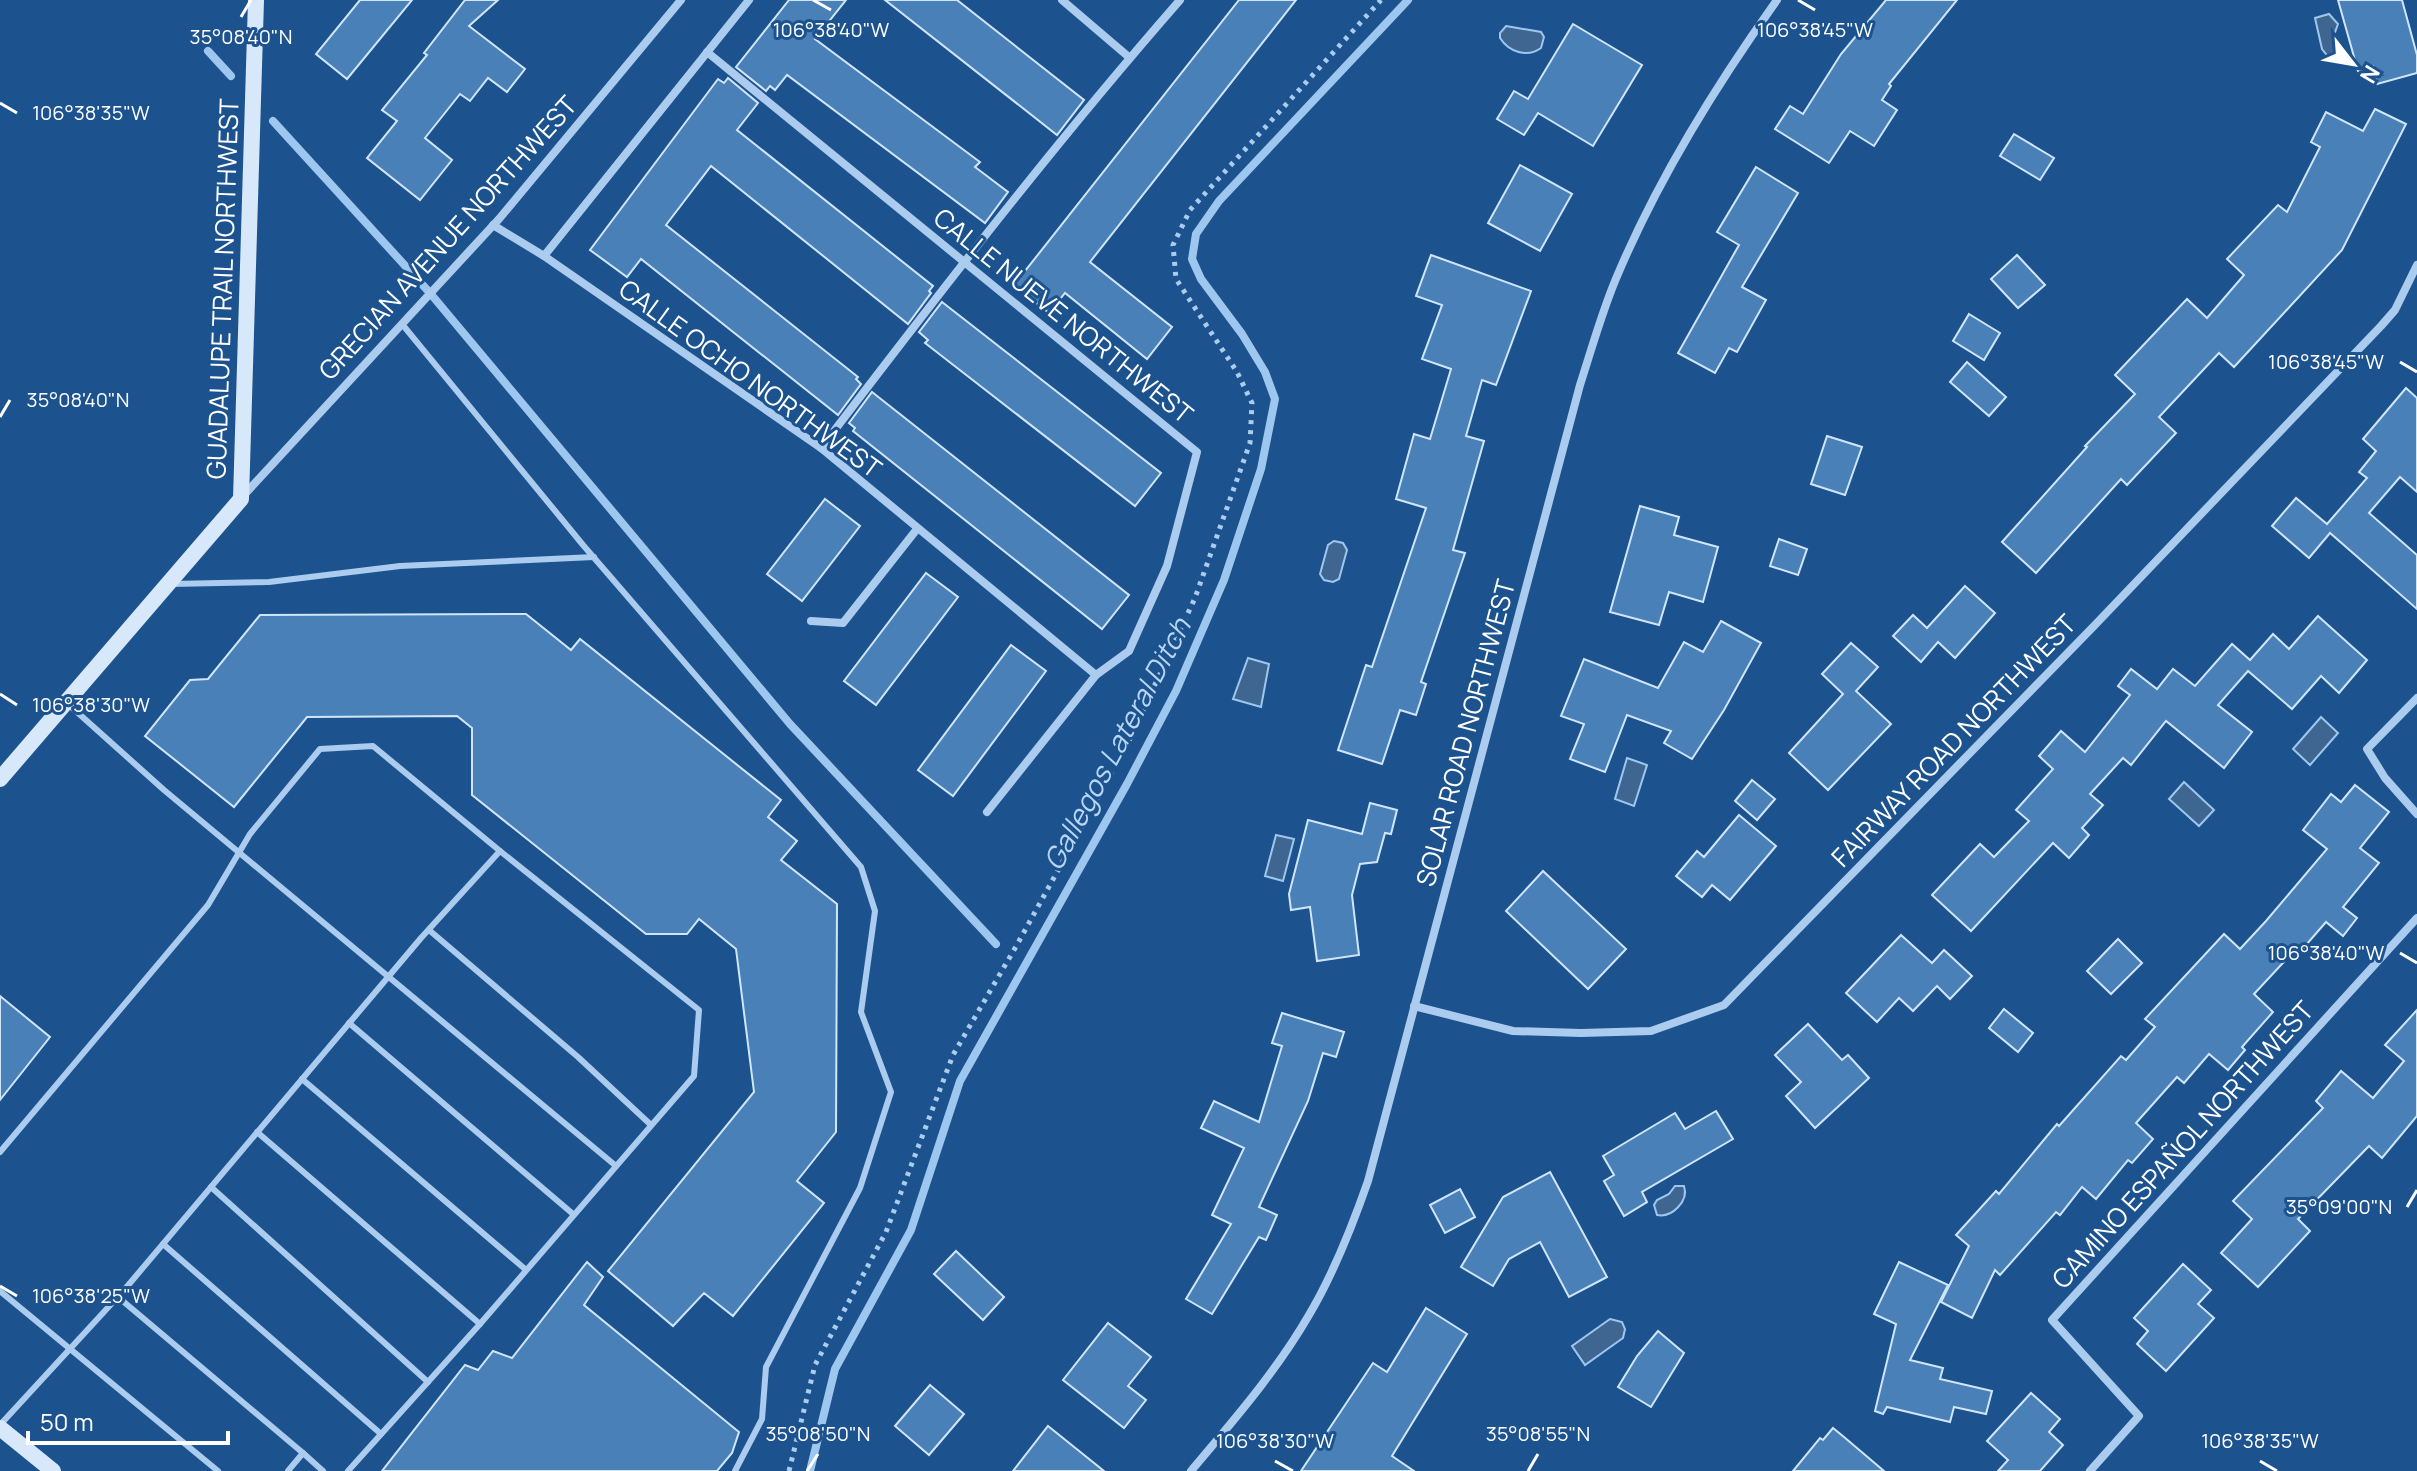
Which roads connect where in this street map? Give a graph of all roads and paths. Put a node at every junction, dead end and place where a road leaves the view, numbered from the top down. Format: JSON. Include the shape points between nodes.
{"nodes":[{"id":1,"x":256,"y":0,"type":"edge"},
{"id":2,"x":681,"y":0,"type":"edge"},
{"id":3,"x":749,"y":0,"type":"edge"},
{"id":4,"x":1062,"y":0,"type":"edge"},
{"id":5,"x":1180,"y":0,"type":"edge"},
{"id":6,"x":1381,"y":0,"type":"edge"},
{"id":7,"x":1777,"y":0,"type":"edge"},
{"id":8,"x":707,"y":52,"type":"junction"},
{"id":9,"x":1130,"y":58,"type":"junction"},
{"id":10,"x":493,"y":225,"type":"junction"},
{"id":11,"x":544,"y":256,"type":"junction"},
{"id":12,"x":965,"y":260,"type":"junction"},
{"id":13,"x":2417,"y":265,"type":"edge"},
{"id":14,"x":402,"y":324,"type":"junction"},
{"id":15,"x":821,"y":448,"type":"junction"},
{"id":16,"x":241,"y":499,"type":"junction"},
{"id":17,"x":917,"y":529,"type":"junction"},
{"id":18,"x":594,"y":557,"type":"junction"},
{"id":19,"x":167,"y":584,"type":"junction"},
{"id":20,"x":811,"y":621,"type":"dead end"},
{"id":21,"x":1096,"y":675,"type":"junction"},
{"id":22,"x":2417,"y":698,"type":"edge"},
{"id":23,"x":66,"y":702,"type":"junction"},
{"id":24,"x":0,"y":779,"type":"edge"},
{"id":25,"x":987,"y":812,"type":"dead end"},
{"id":26,"x":2417,"y":814,"type":"edge"},
{"id":27,"x":500,"y":851,"type":"junction"},
{"id":28,"x":239,"y":853,"type":"junction"},
{"id":29,"x":2417,"y":918,"type":"edge"},
{"id":30,"x":429,"y":930,"type":"junction"},
{"id":31,"x":388,"y":977,"type":"junction"},
{"id":32,"x":1414,"y":1006,"type":"junction"},
{"id":33,"x":349,"y":1023,"type":"junction"},
{"id":34,"x":302,"y":1079,"type":"junction"},
{"id":35,"x":651,"y":1125,"type":"junction"},
{"id":36,"x":257,"y":1132,"type":"junction"},
{"id":37,"x":0,"y":1152,"type":"edge"},
{"id":38,"x":616,"y":1166,"type":"junction"},
{"id":39,"x":211,"y":1187,"type":"junction"},
{"id":40,"x":573,"y":1214,"type":"junction"},
{"id":41,"x":163,"y":1244,"type":"junction"},
{"id":42,"x":525,"y":1269,"type":"junction"},
{"id":43,"x":0,"y":1291,"type":"edge"},
{"id":44,"x":118,"y":1297,"type":"junction"},
{"id":45,"x":480,"y":1324,"type":"junction"},
{"id":46,"x":70,"y":1349,"type":"junction"},
{"id":47,"x":428,"y":1382,"type":"junction"},
{"id":48,"x":0,"y":1427,"type":"edge"},
{"id":49,"x":381,"y":1434,"type":"junction"},
{"id":50,"x":303,"y":1453,"type":"junction"},
{"id":51,"x":43,"y":1468,"type":"edge"},
{"id":52,"x":218,"y":1471,"type":"edge"},
{"id":53,"x":288,"y":1471,"type":"edge"},
{"id":54,"x":323,"y":1471,"type":"edge"},
{"id":55,"x":348,"y":1471,"type":"edge"},
{"id":56,"x":735,"y":1471,"type":"edge"},
{"id":57,"x":789,"y":1471,"type":"edge"},
{"id":58,"x":1191,"y":1471,"type":"edge"},
{"id":59,"x":2090,"y":1471,"type":"edge"}],
"edges":[{"from":1,"to":16,"type":"street","name":"GUADALUPE TRAIL NORTHWEST"},
{"from":2,"to":10,"type":"street","name":"GRECIAN AVENUE NORTHWEST"},
{"from":3,"to":8,"type":"street"},
{"from":4,"to":9,"type":"street"},
{"from":5,"to":9,"type":"street"},
{"from":6,"to":57,"type":"path","via":[[1190,210],[1173,245],[1176,279],[1252,403],[1250,443],[1195,598],[1128,743],[953,1055],[886,1232],[815,1365]]},
{"from":7,"to":32,"type":"street","name":"SOLAR ROAD NORTHWEST","via":[[1729,67],[1666,172],[1615,282],[1580,385]]},
{"from":8,"to":11,"type":"street"},
{"from":8,"to":12,"type":"street","name":"CALLE NUEVE NORTHWEST"},
{"from":9,"to":12,"type":"street"},
{"from":10,"to":11,"type":"street","name":"CALLE OCHO NORTHWEST"},
{"from":10,"to":14,"type":"street","name":"GRECIAN AVENUE NORTHWEST"},
{"from":11,"to":15,"type":"street","name":"CALLE OCHO NORTHWEST"},
{"from":12,"to":15,"type":"street"},
{"from":12,"to":21,"type":"street","name":"CALLE NUEVE NORTHWEST","via":[[1197,452],[1167,566],[1129,651]]},
{"from":13,"to":32,"type":"street","name":"FAIRWAY ROAD NORTHWEST","via":[[2381,326],[1724,1005],[1651,1031],[1581,1033],[1513,1031]]},
{"from":14,"to":16,"type":"street","name":"GRECIAN AVENUE NORTHWEST"},
{"from":14,"to":18,"type":"lane"},
{"from":15,"to":17,"type":"street","name":"CALLE OCHO NORTHWEST"},
{"from":16,"to":19,"type":"street","name":"GUADALUPE TRAIL NORTHWEST"},
{"from":17,"to":20,"type":"street","via":[[843,623]]},
{"from":17,"to":21,"type":"street","name":"CALLE OCHO NORTHWEST"},
{"from":18,"to":19,"type":"lane","via":[[400,566],[269,582]]},
{"from":18,"to":56,"type":"lane","via":[[861,867],[875,911],[861,1012],[891,1092],[860,1188],[766,1367],[762,1419]]},
{"from":19,"to":23,"type":"street","name":"GUADALUPE TRAIL NORTHWEST"},
{"from":21,"to":25,"type":"street"},
{"from":22,"to":26,"type":"street","via":[[2367,749]]},
{"from":23,"to":24,"type":"street","name":"GUADALUPE TRAIL NORTHWEST"},
{"from":23,"to":28,"type":"lane"},
{"from":27,"to":28,"type":"lane","via":[[373,746],[320,749]]},
{"from":27,"to":30,"type":"lane"},
{"from":27,"to":35,"type":"lane","via":[[699,1010],[694,1076]]},
{"from":28,"to":31,"type":"lane"},
{"from":28,"to":37,"type":"lane","via":[[208,905]]},
{"from":29,"to":59,"type":"street","name":"CAMINO ESPAÑOL NORTHWEST","via":[[2052,1320],[2139,1416]]},
{"from":30,"to":31,"type":"lane"},
{"from":30,"to":35,"type":"lane"},
{"from":31,"to":33,"type":"lane"},
{"from":31,"to":38,"type":"lane"},
{"from":32,"to":58,"type":"street","name":"SOLAR ROAD NORTHWEST","via":[[1368,1181],[1336,1263],[1270,1375]]},
{"from":33,"to":34,"type":"lane"},
{"from":33,"to":40,"type":"lane"},
{"from":34,"to":36,"type":"lane"},
{"from":34,"to":42,"type":"lane"},
{"from":35,"to":38,"type":"lane"},
{"from":36,"to":39,"type":"lane"},
{"from":36,"to":45,"type":"lane"},
{"from":38,"to":40,"type":"lane"},
{"from":39,"to":41,"type":"lane"},
{"from":39,"to":47,"type":"lane"},
{"from":40,"to":42,"type":"lane"},
{"from":41,"to":44,"type":"lane"},
{"from":41,"to":49,"type":"lane"},
{"from":42,"to":45,"type":"lane"},
{"from":43,"to":46,"type":"lane"},
{"from":44,"to":46,"type":"lane"},
{"from":44,"to":50,"type":"lane"},
{"from":45,"to":47,"type":"lane"},
{"from":46,"to":48,"type":"lane"},
{"from":46,"to":52,"type":"lane"},
{"from":47,"to":49,"type":"lane"},
{"from":48,"to":51,"type":"street"},
{"from":49,"to":55,"type":"lane"},
{"from":50,"to":53,"type":"lane"},
{"from":50,"to":54,"type":"lane"}]}
